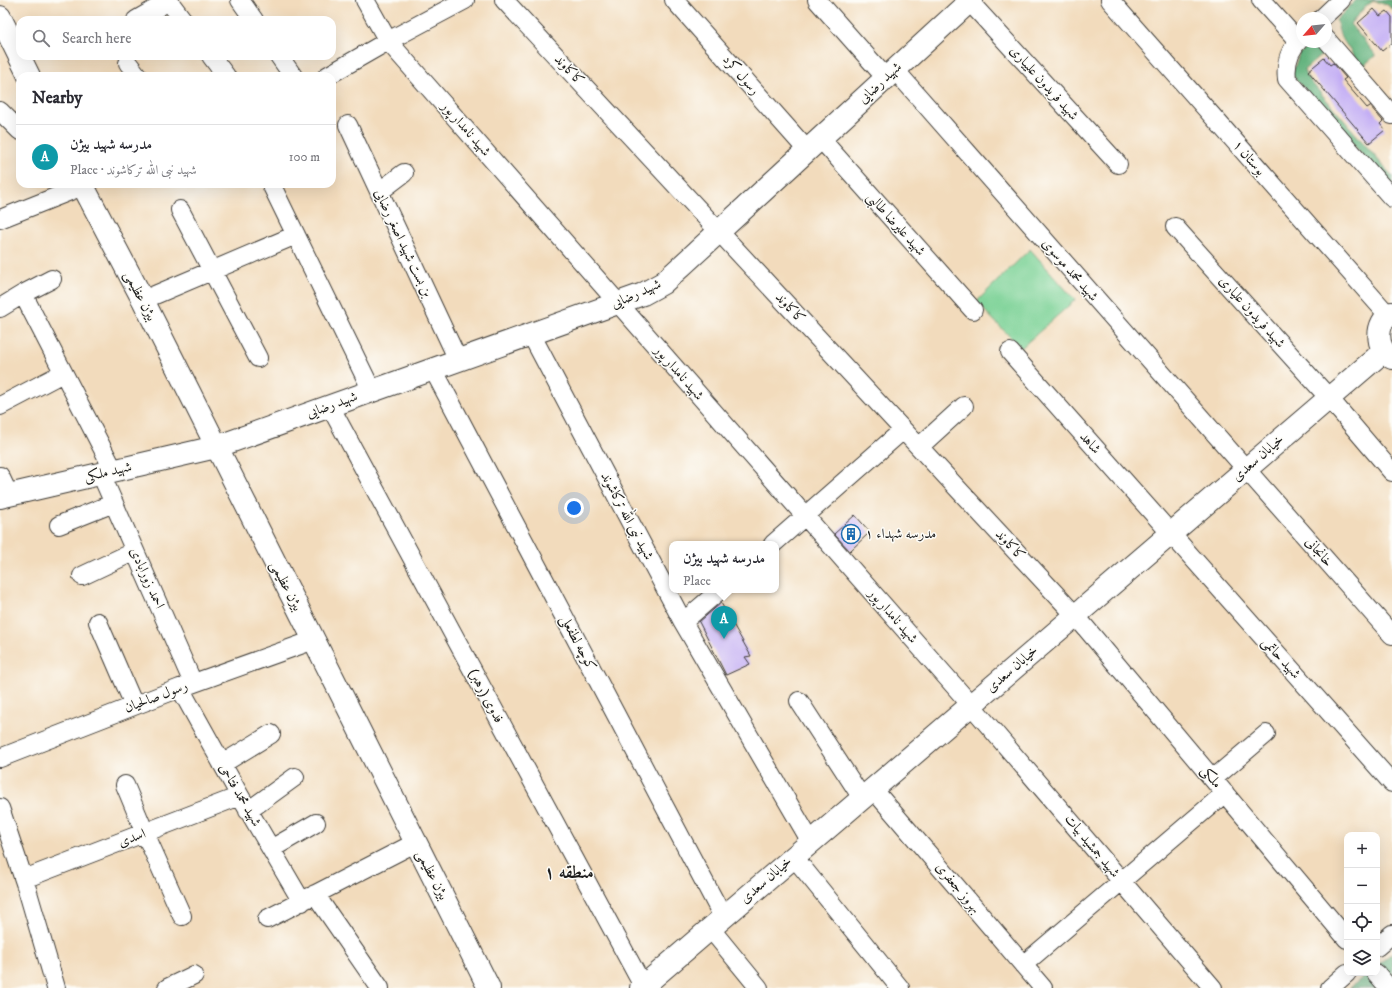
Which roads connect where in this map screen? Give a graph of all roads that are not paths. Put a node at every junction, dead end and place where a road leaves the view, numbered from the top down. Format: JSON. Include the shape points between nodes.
{"nodes":[{"id":1,"x":240,"y":0,"type":"edge"},
{"id":2,"x":365,"y":0,"type":"edge"},
{"id":3,"x":465,"y":0,"type":"edge"},
{"id":4,"x":504,"y":0,"type":"edge"},
{"id":5,"x":674,"y":0,"type":"edge"},
{"id":6,"x":817,"y":0,"type":"edge"},
{"id":7,"x":970,"y":0,"type":"edge"},
{"id":8,"x":1110,"y":0,"type":"edge"},
{"id":9,"x":1261,"y":0,"type":"edge"},
{"id":10,"x":1341,"y":0,"type":"edge"},
{"id":11,"x":168,"y":1,"type":"edge"},
{"id":12,"x":1328,"y":12,"type":"edge"},
{"id":13,"x":143,"y":16,"type":"edge"},
{"id":14,"x":180,"y":16,"type":"edge"},
{"id":15,"x":251,"y":16,"type":"edge"},
{"id":16,"x":0,"y":17,"type":"edge"},
{"id":17,"x":1296,"y":35,"type":"edge"},
{"id":18,"x":388,"y":41,"type":"junction"},
{"id":19,"x":1296,"y":45,"type":"edge"},
{"id":20,"x":1332,"y":46,"type":"edge"},
{"id":21,"x":16,"y":50,"type":"edge"},
{"id":22,"x":21,"y":60,"type":"edge"},
{"id":23,"x":214,"y":60,"type":"edge"},
{"id":24,"x":282,"y":60,"type":"edge"},
{"id":25,"x":27,"y":72,"type":"edge"},
{"id":26,"x":223,"y":72,"type":"edge"},
{"id":27,"x":290,"y":72,"type":"edge"},
{"id":28,"x":334,"y":72,"type":"edge"},
{"id":29,"x":890,"y":74,"type":"junction"},
{"id":30,"x":0,"y":111,"type":"edge"},
{"id":31,"x":1392,"y":115,"type":"edge"},
{"id":32,"x":348,"y":125,"type":"dead end"},
{"id":33,"x":16,"y":127,"type":"edge"},
{"id":34,"x":814,"y":144,"type":"junction"},
{"id":35,"x":1118,"y":164,"type":"dead end"},
{"id":36,"x":404,"y":173,"type":"dead end"},
{"id":37,"x":77,"y":188,"type":"edge"},
{"id":38,"x":86,"y":188,"type":"edge"},
{"id":39,"x":274,"y":188,"type":"edge"},
{"id":40,"x":380,"y":192,"type":"junction"},
{"id":41,"x":1392,"y":198,"type":"edge"},
{"id":42,"x":180,"y":210,"type":"dead end"},
{"id":43,"x":0,"y":219,"type":"edge"},
{"id":44,"x":1175,"y":227,"type":"dead end"},
{"id":45,"x":719,"y":231,"type":"junction"},
{"id":46,"x":296,"y":235,"type":"junction"},
{"id":47,"x":212,"y":271,"type":"junction"},
{"id":48,"x":52,"y":279,"type":"dead end"},
{"id":49,"x":23,"y":294,"type":"junction"},
{"id":50,"x":143,"y":300,"type":"junction"},
{"id":51,"x":618,"y":303,"type":"junction"},
{"id":52,"x":0,"y":308,"type":"edge"},
{"id":53,"x":973,"y":310,"type":"dead end"},
{"id":54,"x":1390,"y":314,"type":"edge"},
{"id":55,"x":531,"y":334,"type":"junction"},
{"id":56,"x":1010,"y":352,"type":"dead end"},
{"id":57,"x":1388,"y":354,"type":"edge"},
{"id":58,"x":258,"y":358,"type":"dead end"},
{"id":59,"x":458,"y":360,"type":"junction"},
{"id":60,"x":433,"y":369,"type":"junction"},
{"id":61,"x":63,"y":373,"type":"junction"},
{"id":62,"x":372,"y":391,"type":"junction"},
{"id":63,"x":1328,"y":398,"type":"junction"},
{"id":64,"x":0,"y":406,"type":"edge"},
{"id":65,"x":330,"y":406,"type":"junction"},
{"id":66,"x":964,"y":406,"type":"dead end"},
{"id":67,"x":903,"y":430,"type":"junction"},
{"id":68,"x":216,"y":447,"type":"junction"},
{"id":69,"x":919,"y":447,"type":"junction"},
{"id":70,"x":1246,"y":469,"type":"junction"},
{"id":71,"x":108,"y":472,"type":"junction"},
{"id":72,"x":1392,"y":472,"type":"edge"},
{"id":73,"x":3,"y":489,"type":"edge"},
{"id":74,"x":114,"y":503,"type":"junction"},
{"id":75,"x":805,"y":516,"type":"junction"},
{"id":76,"x":59,"y":525,"type":"dead end"},
{"id":77,"x":1170,"y":534,"type":"junction"},
{"id":78,"x":776,"y":541,"type":"edge"},
{"id":79,"x":135,"y":551,"type":"junction"},
{"id":80,"x":82,"y":576,"type":"dead end"},
{"id":81,"x":717,"y":593,"type":"edge"},
{"id":82,"x":1075,"y":615,"type":"junction"},
{"id":83,"x":98,"y":622,"type":"dead end"},
{"id":84,"x":683,"y":622,"type":"junction"},
{"id":85,"x":1392,"y":635,"type":"edge"},
{"id":86,"x":314,"y":640,"type":"junction"},
{"id":87,"x":186,"y":685,"type":"junction"},
{"id":88,"x":799,"y":701,"type":"dead end"},
{"id":89,"x":971,"y":704,"type":"junction"},
{"id":90,"x":134,"y":705,"type":"junction"},
{"id":91,"x":271,"y":734,"type":"dead end"},
{"id":92,"x":1266,"y":734,"type":"dead end"},
{"id":93,"x":0,"y":758,"type":"edge"},
{"id":94,"x":222,"y":764,"type":"junction"},
{"id":95,"x":295,"y":777,"type":"dead end"},
{"id":96,"x":1213,"y":779,"type":"junction"},
{"id":97,"x":1392,"y":783,"type":"edge"},
{"id":98,"x":126,"y":786,"type":"dead end"},
{"id":99,"x":868,"y":793,"type":"junction"},
{"id":100,"x":1224,"y":793,"type":"junction"},
{"id":101,"x":244,"y":803,"type":"junction"},
{"id":102,"x":0,"y":808,"type":"edge"},
{"id":103,"x":316,"y":823,"type":"dead end"},
{"id":104,"x":145,"y":833,"type":"junction"},
{"id":105,"x":811,"y":842,"type":"junction"},
{"id":106,"x":415,"y":843,"type":"junction"},
{"id":107,"x":271,"y":849,"type":"junction"},
{"id":108,"x":794,"y":857,"type":"junction"},
{"id":109,"x":24,"y":879,"type":"junction"},
{"id":110,"x":1121,"y":881,"type":"junction"},
{"id":111,"x":308,"y":898,"type":"junction"},
{"id":112,"x":182,"y":916,"type":"dead end"},
{"id":113,"x":267,"y":919,"type":"dead end"},
{"id":114,"x":717,"y":923,"type":"junction"},
{"id":115,"x":1392,"y":934,"type":"edge"},
{"id":116,"x":1344,"y":935,"type":"edge"},
{"id":117,"x":1380,"y":944,"type":"edge"},
{"id":118,"x":1023,"y":965,"type":"junction"},
{"id":119,"x":194,"y":975,"type":"dead end"},
{"id":120,"x":1344,"y":976,"type":"edge"},
{"id":121,"x":1379,"y":976,"type":"edge"},
{"id":122,"x":642,"y":987,"type":"edge"},
{"id":123,"x":56,"y":988,"type":"edge"},
{"id":124,"x":167,"y":988,"type":"edge"},
{"id":125,"x":380,"y":988,"type":"edge"},
{"id":126,"x":489,"y":988,"type":"edge"},
{"id":127,"x":759,"y":988,"type":"edge"},
{"id":128,"x":900,"y":988,"type":"edge"},
{"id":129,"x":1043,"y":988,"type":"edge"},
{"id":130,"x":1213,"y":988,"type":"edge"},
{"id":131,"x":1330,"y":988,"type":"edge"},
{"id":132,"x":1389,"y":988,"type":"edge"}],
"edges":[{"from":1,"to":15,"type":"street"},
{"from":2,"to":18,"type":"street","name":"شهید نامدار پور"},
{"from":3,"to":18,"type":"street"},
{"from":4,"to":45,"type":"street","name":"کاکاوند"},
{"from":5,"to":34,"type":"street","name":"رسول کرد"},
{"from":6,"to":29,"type":"street","name":"شهید محمد موسوی"},
{"from":7,"to":29,"type":"main road","name":"شهید رضایی"},
{"from":7,"to":35,"type":"street","name":"شهید فریدون علییاری"},
{"from":8,"to":54,"type":"street","name":"بوستان ۱"},
{"from":9,"to":17,"type":"street"},
{"from":10,"to":12,"type":"street"},
{"from":11,"to":13,"type":"street"},
{"from":11,"to":14,"type":"street"},
{"from":16,"to":21,"type":"main road"},
{"from":18,"to":28,"type":"street"},
{"from":18,"to":51,"type":"street","name":"شهید نامدار پور"},
{"from":19,"to":41,"type":"street","via":[[1286,67],[1287,78]]},
{"from":20,"to":31,"type":"street"},
{"from":22,"to":25,"type":"main road"},
{"from":23,"to":26,"type":"street"},
{"from":24,"to":27,"type":"street"},
{"from":29,"to":34,"type":"main road","name":"شهید رضایی"},
{"from":29,"to":70,"type":"street","name":"شهید محمد موسوی"},
{"from":30,"to":33,"type":"street"},
{"from":32,"to":40,"type":"street","name":"بن بست شهید اصغر رضایی"},
{"from":34,"to":45,"type":"main road","name":"شهید رضایی"},
{"from":34,"to":53,"type":"street","name":"شهید علیرضا طالبی"},
{"from":36,"to":40,"type":"street"},
{"from":37,"to":43,"type":"street"},
{"from":38,"to":50,"type":"main road","name":"بیژن عظیمی"},
{"from":39,"to":46,"type":"street"},
{"from":40,"to":59,"type":"street","name":"بن بست شهید اصغر رضایی"},
{"from":42,"to":47,"type":"street"},
{"from":44,"to":63,"type":"street","name":"شهید فریدون علیاری"},
{"from":45,"to":51,"type":"main road","name":"شهید رضایی","via":[[662,283],[643,294]]},
{"from":45,"to":67,"type":"street","name":"کاکاوند"},
{"from":46,"to":47,"type":"street"},
{"from":46,"to":62,"type":"street"},
{"from":47,"to":50,"type":"street"},
{"from":47,"to":58,"type":"street"},
{"from":48,"to":49,"type":"street"},
{"from":49,"to":52,"type":"street"},
{"from":49,"to":61,"type":"street","name":"احمد زورابادی"},
{"from":50,"to":68,"type":"main road","name":"بیژن عظیمی"},
{"from":51,"to":55,"type":"main road","name":"شهید رضایی"},
{"from":51,"to":75,"type":"street","name":"شهید نامدار پور"},
{"from":54,"to":57,"type":"main road","via":[[1383,321],[1379,336],[1380,344]]},
{"from":55,"to":59,"type":"main road","name":"شهید رضایی"},
{"from":55,"to":84,"type":"street","name":"شهید نبی الله ترکاشوند"},
{"from":56,"to":77,"type":"street","name":"شاهد"},
{"from":57,"to":63,"type":"main road","name":"خیابان سعدی"},
{"from":59,"to":60,"type":"main road","name":"شهید رضایی"},
{"from":60,"to":62,"type":"main road","name":"شهید رضایی"},
{"from":60,"to":114,"type":"street","name":"کوچه لطفعلی"},
{"from":61,"to":64,"type":"street"},
{"from":61,"to":71,"type":"street","name":"احمد زورابادی"},
{"from":62,"to":65,"type":"main road","name":"شهید رضایی"},
{"from":63,"to":70,"type":"main road","name":"خیابان سعدی"},
{"from":63,"to":72,"type":"street","name":"شهید فریدون علیاری"},
{"from":65,"to":68,"type":"main road","name":"شهید رضایی"},
{"from":65,"to":122,"type":"street","name":"فدوی (رهبر)"},
{"from":66,"to":69,"type":"street"},
{"from":67,"to":69,"type":"street","name":"کاکاوند"},
{"from":67,"to":75,"type":"street"},
{"from":68,"to":71,"type":"main road","name":"شهید ملکی"},
{"from":68,"to":86,"type":"main road","name":"بیژن عظیمی"},
{"from":69,"to":82,"type":"street","name":"کاکاوند"},
{"from":70,"to":77,"type":"main road","name":"خیابان سعدی"},
{"from":70,"to":85,"type":"street","name":"خانجانی"},
{"from":71,"to":73,"type":"main road","name":"شهید ملکی"},
{"from":71,"to":74,"type":"street","name":"احمد زورابادی"},
{"from":74,"to":76,"type":"street"},
{"from":74,"to":79,"type":"street","name":"احمد زورابادی"},
{"from":75,"to":78,"type":"street"},
{"from":75,"to":89,"type":"street","name":"شهید نامدار پور"},
{"from":77,"to":82,"type":"main road","name":"خیابان سعدی"},
{"from":77,"to":97,"type":"street","name":"شهید حاتمی"},
{"from":79,"to":80,"type":"street"},
{"from":79,"to":87,"type":"street","name":"احمد زورابادی"},
{"from":81,"to":84,"type":"street"},
{"from":82,"to":89,"type":"main road","name":"خیابان سعدی"},
{"from":82,"to":96,"type":"street","name":"ملکی"},
{"from":83,"to":90,"type":"street"},
{"from":84,"to":105,"type":"street","name":"شهید نبی الله ترکاشوند"},
{"from":86,"to":87,"type":"street","name":"رسول صالحیان"},
{"from":86,"to":106,"type":"main road","name":"بیژن عظیمی"},
{"from":87,"to":90,"type":"street","name":"رسول صالحیان"},
{"from":87,"to":94,"type":"street","name":"شهید محمد فتاحی"},
{"from":88,"to":99,"type":"street","name":"بهروز جعفری"},
{"from":89,"to":99,"type":"main road","name":"خیابان سعدی"},
{"from":89,"to":110,"type":"street","name":"شهید جمشید بیات"},
{"from":90,"to":93,"type":"street","name":"رسول صالحیان"},
{"from":91,"to":94,"type":"street"},
{"from":92,"to":96,"type":"street"},
{"from":94,"to":101,"type":"street","name":"شهید محمد فتاحی"},
{"from":95,"to":101,"type":"street","name":"اسدی"},
{"from":96,"to":100,"type":"street","name":"ملکی"},
{"from":98,"to":104,"type":"street"},
{"from":99,"to":105,"type":"main road","name":"خیابان سعدی"},
{"from":99,"to":118,"type":"street","name":"بهروز جعفری"},
{"from":100,"to":110,"type":"street"},
{"from":100,"to":116,"type":"street","name":"ملکی"},
{"from":101,"to":104,"type":"street","name":"اسدی"},
{"from":101,"to":107,"type":"street","name":"شهید محمد فتاحی"},
{"from":102,"to":109,"type":"street"},
{"from":103,"to":107,"type":"street"},
{"from":104,"to":109,"type":"street","name":"اسدی"},
{"from":104,"to":112,"type":"street"},
{"from":105,"to":108,"type":"main road","name":"خیابان سعدی"},
{"from":106,"to":111,"type":"street"},
{"from":106,"to":126,"type":"main road","name":"بیژن عظیمی"},
{"from":107,"to":111,"type":"street","name":"شهید محمد فتاحی"},
{"from":108,"to":114,"type":"main road","name":"خیابان سعدی"},
{"from":108,"to":128,"type":"street"},
{"from":109,"to":123,"type":"street"},
{"from":110,"to":118,"type":"street"},
{"from":110,"to":130,"type":"street","name":"شهید جمشید بیات"},
{"from":111,"to":113,"type":"street"},
{"from":111,"to":125,"type":"street","name":"شهید محمد فتاحی"},
{"from":114,"to":122,"type":"main road","name":"خیابان سعدی"},
{"from":114,"to":127,"type":"street","name":"کوچه لطفعلی"},
{"from":115,"to":117,"type":"street"},
{"from":118,"to":129,"type":"street","name":"بهروز جعفری"},
{"from":119,"to":124,"type":"street"},
{"from":120,"to":131,"type":"street"},
{"from":121,"to":132,"type":"street"}]}
